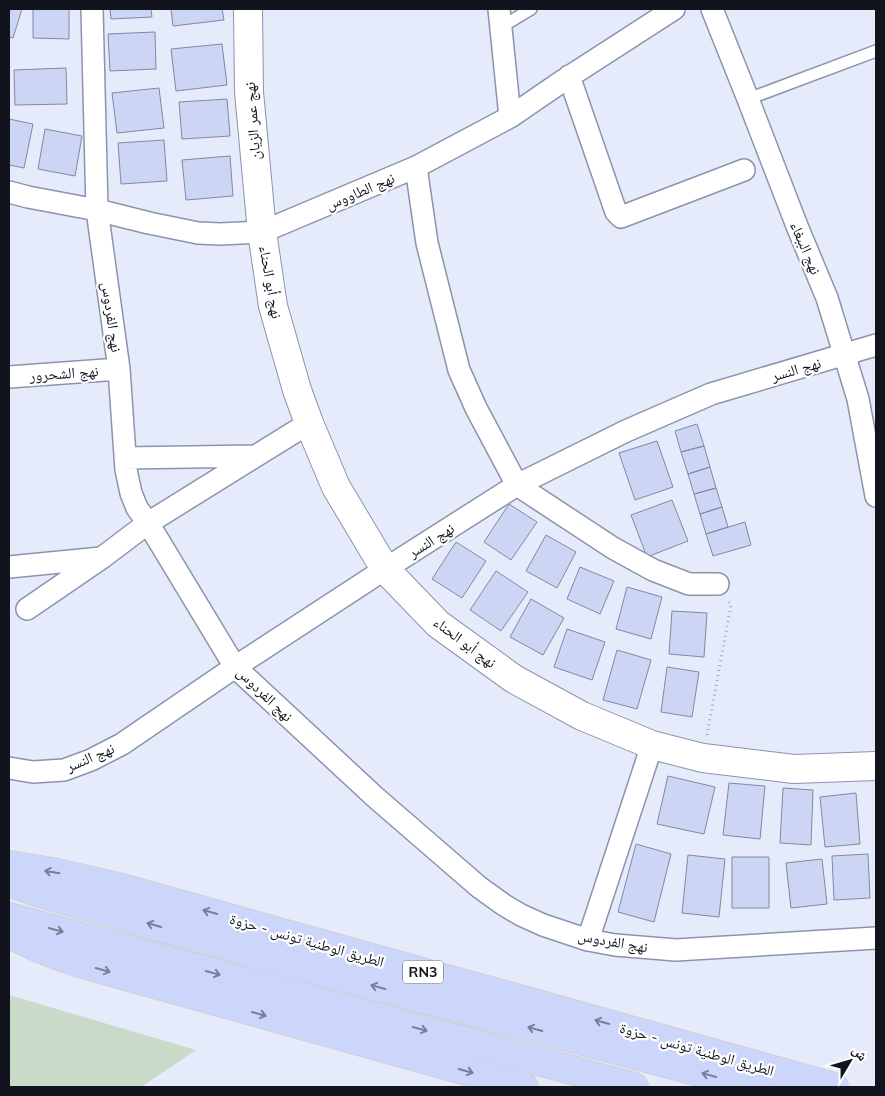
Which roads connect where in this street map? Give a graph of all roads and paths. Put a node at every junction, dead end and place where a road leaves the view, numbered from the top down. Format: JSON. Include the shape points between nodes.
{"nodes":[{"id":1,"x":92,"y":9,"type":"edge"},
{"id":2,"x":248,"y":9,"type":"edge"},
{"id":3,"x":531,"y":9,"type":"edge"},
{"id":4,"x":674,"y":9,"type":"edge"},
{"id":5,"x":712,"y":9,"type":"edge"},
{"id":6,"x":500,"y":18,"type":"edge"},
{"id":7,"x":876,"y":51,"type":"edge"},
{"id":8,"x":569,"y":76,"type":"junction"},
{"id":9,"x":748,"y":100,"type":"junction"},
{"id":10,"x":510,"y":117,"type":"junction"},
{"id":11,"x":416,"y":168,"type":"junction"},
{"id":12,"x":744,"y":170,"type":"dead end"},
{"id":13,"x":9,"y":192,"type":"edge"},
{"id":14,"x":97,"y":210,"type":"junction"},
{"id":15,"x":262,"y":232,"type":"junction"},
{"id":16,"x":876,"y":345,"type":"edge"},
{"id":17,"x":844,"y":355,"type":"junction"},
{"id":18,"x":119,"y":369,"type":"junction"},
{"id":19,"x":9,"y":377,"type":"edge"},
{"id":20,"x":309,"y":423,"type":"junction"},
{"id":21,"x":256,"y":456,"type":"junction"},
{"id":22,"x":125,"y":458,"type":"junction"},
{"id":23,"x":517,"y":485,"type":"junction"},
{"id":24,"x":876,"y":496,"type":"edge"},
{"id":25,"x":148,"y":523,"type":"junction"},
{"id":26,"x":103,"y":558,"type":"junction"},
{"id":27,"x":9,"y":567,"type":"edge"},
{"id":28,"x":385,"y":569,"type":"junction"},
{"id":29,"x":718,"y":584,"type":"joint"},
{"id":30,"x":27,"y":609,"type":"dead end"},
{"id":31,"x":235,"y":667,"type":"junction"},
{"id":32,"x":652,"y":745,"type":"junction"},
{"id":33,"x":703,"y":758,"type":"junction"},
{"id":34,"x":876,"y":766,"type":"edge"},
{"id":35,"x":9,"y":768,"type":"edge"},
{"id":36,"x":9,"y":865,"type":"edge"},
{"id":37,"x":9,"y":882,"type":"edge"},
{"id":38,"x":9,"y":917,"type":"edge"},
{"id":39,"x":9,"y":933,"type":"edge"},
{"id":40,"x":876,"y":938,"type":"edge"},
{"id":41,"x":588,"y":940,"type":"junction"},
{"id":42,"x":524,"y":1087,"type":"edge"},
{"id":43,"x":634,"y":1087,"type":"edge"},
{"id":44,"x":756,"y":1087,"type":"edge"},
{"id":45,"x":834,"y":1087,"type":"edge"}],
"edges":[{"from":1,"to":14,"type":"street","name":"نهج الفردوس"},
{"from":2,"to":15,"type":"street","name":"نهج عمر الزيان","via":[[249,92]]},
{"from":3,"to":6,"type":"lane"},
{"from":4,"to":8,"type":"street","name":"نهج الطاووس"},
{"from":5,"to":9,"type":"street","name":"نهج الببغاء"},
{"from":6,"to":10,"type":"street"},
{"from":7,"to":9,"type":"lane"},
{"from":8,"to":10,"type":"street","name":"نهج الطاووس"},
{"from":8,"to":12,"type":"street","via":[[616,212],[621,218]]},
{"from":9,"to":17,"type":"street","name":"نهج الببغاء","via":[[827,298]]},
{"from":10,"to":11,"type":"street","name":"نهج الطاووس"},
{"from":11,"to":15,"type":"street","name":"نهج الطاووس"},
{"from":11,"to":23,"type":"street","via":[[428,243],[459,370]]},
{"from":13,"to":14,"type":"street","name":"نهج الطاووس"},
{"from":14,"to":15,"type":"street","name":"نهج الطاووس","via":[[198,233]]},
{"from":14,"to":18,"type":"street","name":"نهج الفردوس"},
{"from":15,"to":20,"type":"street","name":"نهج أبو الحناء","via":[[273,306]]},
{"from":16,"to":17,"type":"street","name":"نهج النسر"},
{"from":17,"to":23,"type":"street","name":"نهج النسر","via":[[712,394],[626,431]]},
{"from":17,"to":24,"type":"street","name":"نهج الببغاء","via":[[858,398]]},
{"from":18,"to":19,"type":"street","name":"نهج الشحرور"},
{"from":18,"to":22,"type":"street","name":"نهج الفردوس"},
{"from":20,"to":21,"type":"street"},
{"from":20,"to":28,"type":"street","name":"نهج أبو الحناء","via":[[336,487]]},
{"from":21,"to":22,"type":"street"},
{"from":21,"to":25,"type":"street"},
{"from":22,"to":25,"type":"street","name":"نهج الفردوس","via":[[131,493]]},
{"from":23,"to":28,"type":"street","name":"نهج النسر"},
{"from":23,"to":29,"type":"street","via":[[612,548],[653,570],[689,584]]},
{"from":25,"to":26,"type":"street"},
{"from":25,"to":31,"type":"street","name":"نهج الفردوس"},
{"from":26,"to":27,"type":"street"},
{"from":26,"to":30,"type":"street"},
{"from":28,"to":31,"type":"street","name":"نهج النسر"},
{"from":28,"to":32,"type":"street","name":"نهج أبو الحناء","via":[[438,624],[514,679],[582,716]]},
{"from":29,"to":33,"type":"path","via":[[731,605]]},
{"from":31,"to":35,"type":"street","name":"نهج النسر","via":[[122,744],[91,760],[64,770],[33,772]]},
{"from":31,"to":41,"type":"street","name":"نهج الفردوس","via":[[374,797],[479,887],[521,915]]},
{"from":32,"to":33,"type":"street","name":"نهج أبو الحناء"},
{"from":32,"to":41,"type":"street"},
{"from":33,"to":34,"type":"street","name":"نهج أبو الحناء","via":[[794,769]]},
{"from":45,"to":36,"type":"highway","name":"الطريق الوطنية تونس - حزوة","number":"RN3","one_way":true,"via":[[118,887]]},
{"from":44,"to":37,"type":"highway","one_way":true,"via":[[290,964]]},
{"from":38,"to":43,"type":"highway","one_way":true},
{"from":39,"to":42,"type":"highway","one_way":true,"via":[[50,954],[83,964]]},
{"from":40,"to":41,"type":"street","name":"نهج الفردوس","via":[[676,950]]}]}
